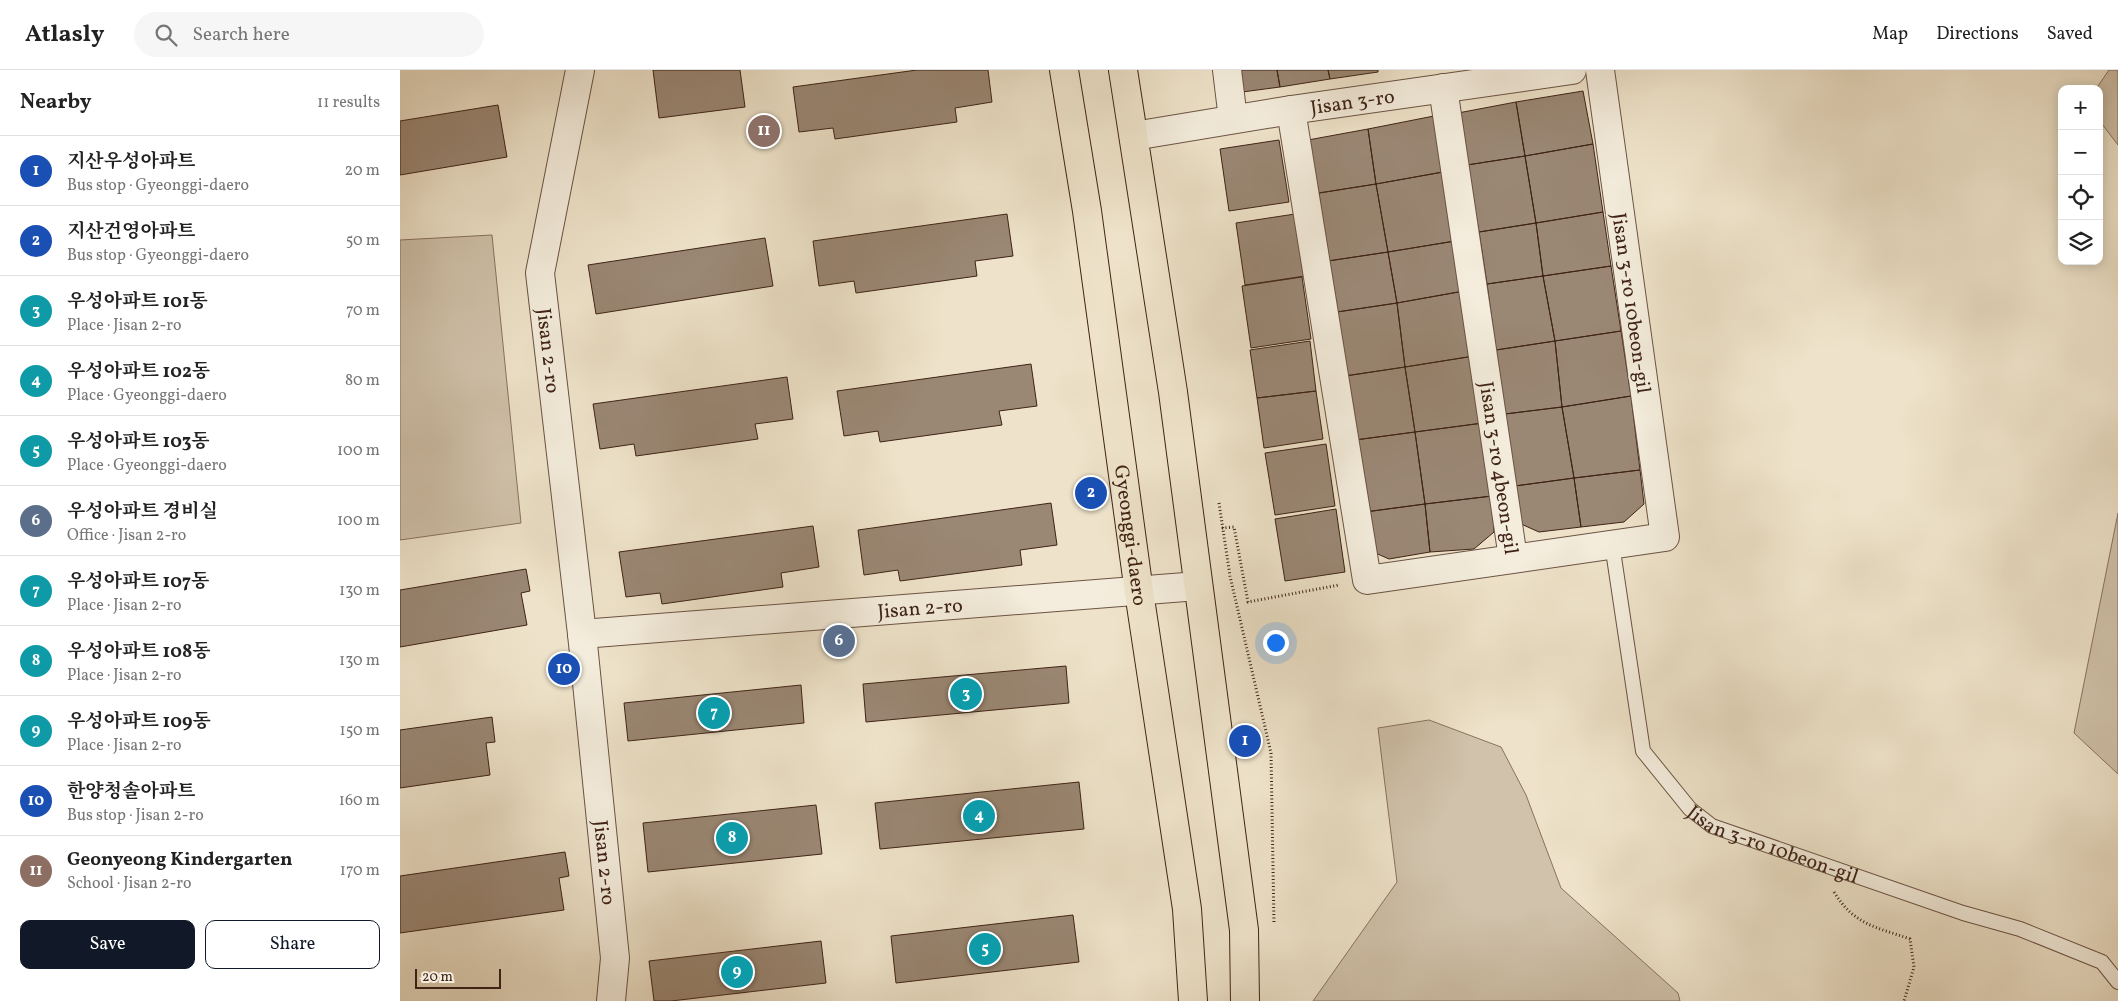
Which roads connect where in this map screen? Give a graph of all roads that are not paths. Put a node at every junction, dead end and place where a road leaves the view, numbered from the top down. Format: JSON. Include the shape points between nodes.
{"nodes":[{"id":1,"x":580,"y":70,"type":"edge"},
{"id":2,"x":1064,"y":70,"type":"edge"},
{"id":3,"x":1123,"y":70,"type":"edge"},
{"id":4,"x":1227,"y":70,"type":"edge"},
{"id":5,"x":1572,"y":70,"type":"edge"},
{"id":6,"x":1600,"y":70,"type":"edge"},
{"id":7,"x":1443,"y":88,"type":"junction"},
{"id":8,"x":1291,"y":110,"type":"junction"},
{"id":9,"x":1233,"y":118,"type":"junction"},
{"id":10,"x":1134,"y":136,"type":"junction"},
{"id":11,"x":1612,"y":544,"type":"junction"},
{"id":12,"x":1513,"y":558,"type":"junction"},
{"id":13,"x":1198,"y":586,"type":"junction"},
{"id":14,"x":1139,"y":592,"type":"junction"},
{"id":15,"x":582,"y":634,"type":"junction"},
{"id":16,"x":2118,"y":982,"type":"edge"},
{"id":17,"x":611,"y":1001,"type":"edge"},
{"id":18,"x":1193,"y":1001,"type":"edge"},
{"id":19,"x":1246,"y":1001,"type":"edge"}],
"edges":[{"from":1,"to":15,"type":"street","name":"Jisan 2-ro","via":[[540,273]]},
{"from":2,"to":14,"type":"main road","name":"Gyeonggi-daero"},
{"from":3,"to":10,"type":"main road"},
{"from":4,"to":9,"type":"street"},
{"from":5,"to":7,"type":"street","name":"Jisan 3-ro"},
{"from":6,"to":11,"type":"street","name":"Jisan 3-ro 10beon-gil","via":[[1665,537]]},
{"from":7,"to":8,"type":"street","name":"Jisan 3-ro"},
{"from":7,"to":12,"type":"street","name":"Jisan 3-ro 4beon-gil"},
{"from":8,"to":9,"type":"street","name":"Jisan 3-ro"},
{"from":8,"to":12,"type":"street","name":"Jisan 3-ro 4beon-gil","via":[[1367,580]]},
{"from":9,"to":10,"type":"street","name":"Jisan 3-ro"},
{"from":10,"to":13,"type":"main road","via":[[1173,392]]},
{"from":11,"to":12,"type":"street"},
{"from":11,"to":16,"type":"lane","name":"Jisan 3-ro 10beon-gil","via":[[1643,751],[1690,809],[1712,826],[1963,913],[2020,929],[2102,962]]},
{"from":13,"to":14,"type":"street","name":"Jisan 2-ro"},
{"from":13,"to":19,"type":"main road","via":[[1244,930]]},
{"from":14,"to":15,"type":"street","name":"Jisan 2-ro"},
{"from":14,"to":18,"type":"main road","name":"Gyeonggi-daero","via":[[1187,909]]},
{"from":15,"to":17,"type":"street","name":"Jisan 2-ro","via":[[615,958]]}]}
